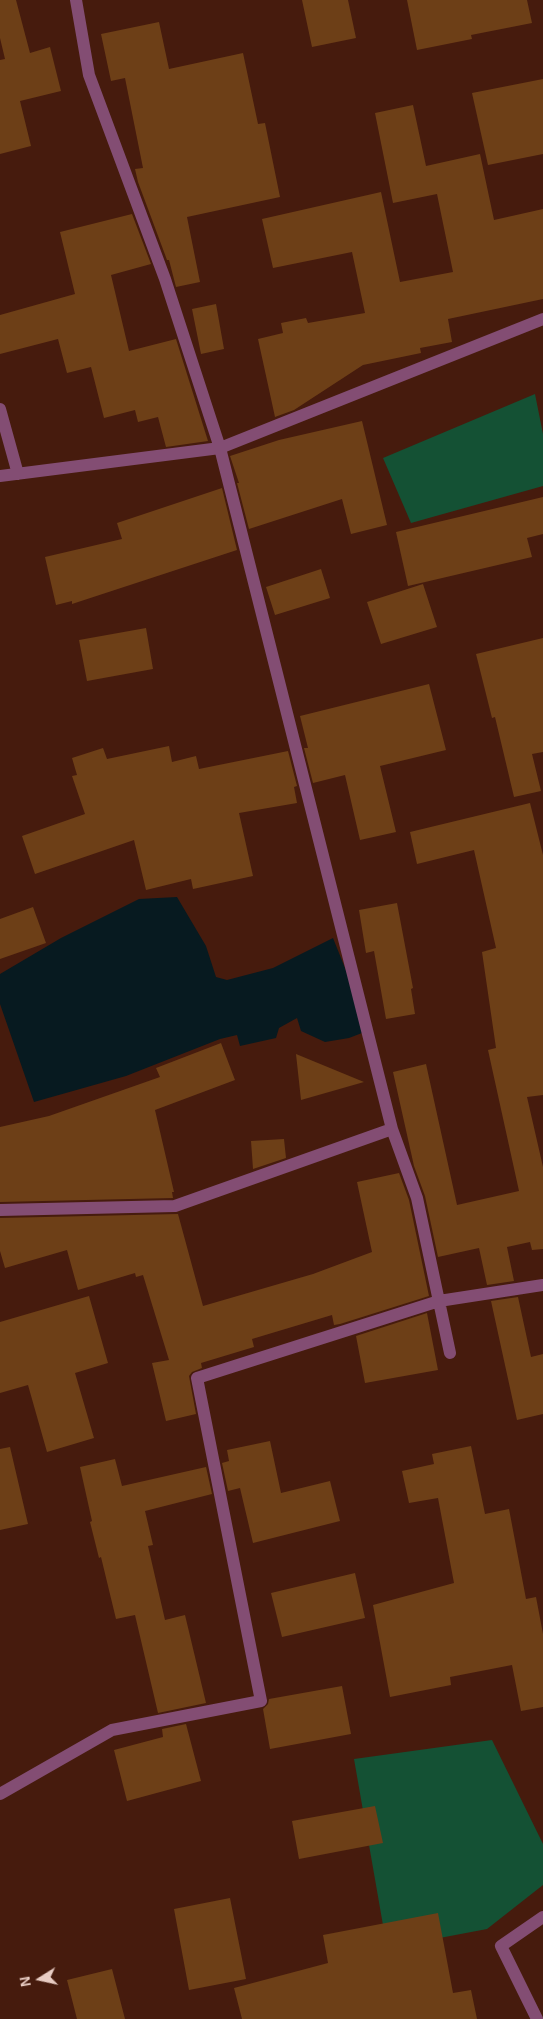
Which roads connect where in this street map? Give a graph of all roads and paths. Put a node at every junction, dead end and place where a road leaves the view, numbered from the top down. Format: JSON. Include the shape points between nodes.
{"nodes":[{"id":1,"x":76,"y":0,"type":"edge"},
{"id":2,"x":543,"y":319,"type":"edge"},
{"id":3,"x":0,"y":409,"type":"edge"},
{"id":4,"x":220,"y":448,"type":"junction"},
{"id":5,"x":18,"y":474,"type":"junction"},
{"id":6,"x":0,"y":476,"type":"edge"},
{"id":7,"x":392,"y":1129,"type":"junction"},
{"id":8,"x":0,"y":1210,"type":"edge"},
{"id":9,"x":543,"y":1286,"type":"edge"},
{"id":10,"x":439,"y":1301,"type":"junction"},
{"id":11,"x":450,"y":1353,"type":"dead end"},
{"id":12,"x":0,"y":1794,"type":"edge"},
{"id":13,"x":543,"y":1917,"type":"edge"},
{"id":14,"x":537,"y":2019,"type":"edge"}],
"edges":[{"from":1,"to":4,"type":"street","via":[[89,75],[165,279]]},
{"from":2,"to":4,"type":"street"},
{"from":3,"to":5,"type":"street"},
{"from":4,"to":5,"type":"street"},
{"from":4,"to":7,"type":"street"},
{"from":5,"to":6,"type":"street"},
{"from":7,"to":8,"type":"street","via":[[175,1206]]},
{"from":7,"to":10,"type":"street","via":[[418,1198]]},
{"from":9,"to":10,"type":"street"},
{"from":10,"to":11,"type":"street"},
{"from":10,"to":12,"type":"street","via":[[197,1378],[261,1701],[112,1730]]},
{"from":13,"to":14,"type":"street","via":[[501,1946]]}]}
